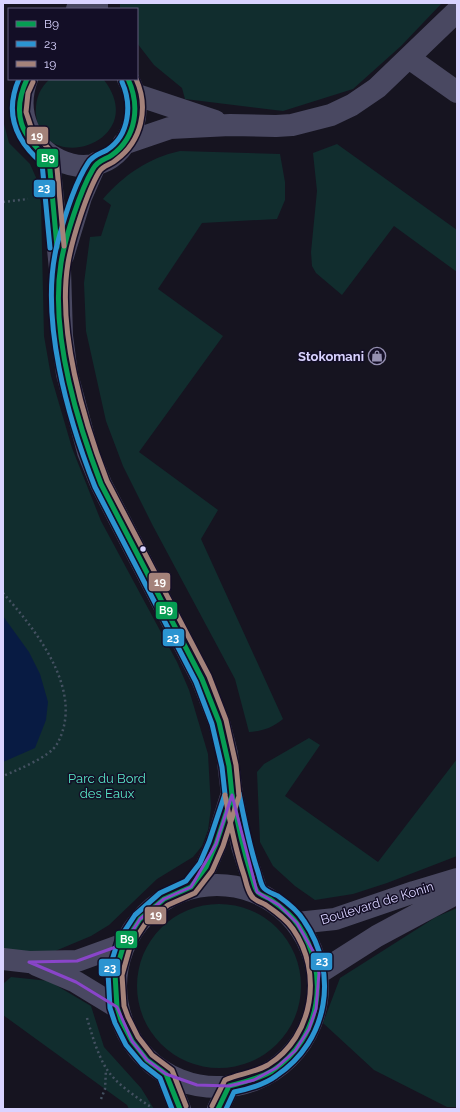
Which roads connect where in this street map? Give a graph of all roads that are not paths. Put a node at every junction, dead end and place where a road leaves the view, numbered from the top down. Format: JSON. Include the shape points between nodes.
{"nodes":[{"id":1,"x":457,"y":10,"type":"edge"},
{"id":2,"x":409,"y":58,"type":"junction"},
{"id":3,"x":26,"y":80,"type":"edge"},
{"id":4,"x":131,"y":86,"type":"edge"},
{"id":5,"x":457,"y":92,"type":"edge"},
{"id":6,"x":230,"y":125,"type":"junction"},
{"id":7,"x":123,"y":144,"type":"junction"},
{"id":8,"x":49,"y":159,"type":"junction"},
{"id":9,"x":96,"y":164,"type":"junction"},
{"id":10,"x":60,"y":269,"type":"junction"},
{"id":11,"x":232,"y":795,"type":"junction"},
{"id":12,"x":457,"y":879,"type":"edge"},
{"id":13,"x":191,"y":887,"type":"junction"},
{"id":14,"x":258,"y":892,"type":"junction"},
{"id":15,"x":457,"y":893,"type":"edge"},
{"id":16,"x":297,"y":923,"type":"junction"},
{"id":17,"x":124,"y":944,"type":"junction"},
{"id":18,"x":3,"y":959,"type":"edge"},
{"id":19,"x":29,"y":962,"type":"junction"},
{"id":20,"x":319,"y":974,"type":"junction"},
{"id":21,"x":117,"y":1007,"type":"junction"},
{"id":22,"x":166,"y":1074,"type":"junction"},
{"id":23,"x":229,"y":1086,"type":"junction"},
{"id":24,"x":180,"y":1109,"type":"edge"},
{"id":25,"x":218,"y":1109,"type":"edge"}],
"edges":[{"from":1,"to":2,"type":"street"},
{"from":2,"to":5,"type":"street"},
{"from":2,"to":6,"type":"street","via":[[377,88],[352,105],[331,115],[292,125]]},
{"from":3,"to":8,"type":"street","via":[[22,87],[18,106],[21,124],[27,138]]},
{"from":4,"to":6,"type":"street","via":[[173,108]]},
{"from":4,"to":7,"type":"street","via":[[135,120]]},
{"from":6,"to":7,"type":"street","via":[[170,128]]},
{"from":7,"to":9,"type":"street","via":[[111,156]]},
{"from":8,"to":9,"type":"street","via":[[72,166]]},
{"from":8,"to":10,"type":"street"},
{"from":9,"to":10,"type":"street","via":[[72,220]]},
{"from":10,"to":11,"type":"street","via":[[62,336],[67,374],[88,452],[101,484],[202,679],[223,737]]},
{"from":11,"to":13,"type":"street","via":[[206,867]]},
{"from":11,"to":14,"type":"street","via":[[242,846]]},
{"from":12,"to":16,"type":"street","name":"Boulevard de Konin","via":[[335,919]]},
{"from":13,"to":14,"type":"street","via":[[225,884]]},
{"from":13,"to":17,"type":"street","via":[[164,899],[140,919]]},
{"from":14,"to":16,"type":"street","via":[[279,905]]},
{"from":15,"to":20,"type":"street","name":"Boulevard de Konin","via":[[377,936]]},
{"from":16,"to":20,"type":"street","via":[[313,951]]},
{"from":17,"to":19,"type":"street","via":[[77,961]]},
{"from":17,"to":21,"type":"street","via":[[116,974]]},
{"from":18,"to":19,"type":"street"},
{"from":19,"to":21,"type":"street","via":[[76,982]]},
{"from":20,"to":23,"type":"street","via":[[316,1009],[309,1030],[295,1051],[276,1068],[254,1080]]},
{"from":21,"to":22,"type":"street","via":[[132,1041],[147,1060]]},
{"from":22,"to":23,"type":"street","via":[[197,1085]]},
{"from":22,"to":24,"type":"street"},
{"from":23,"to":25,"type":"street"}]}
